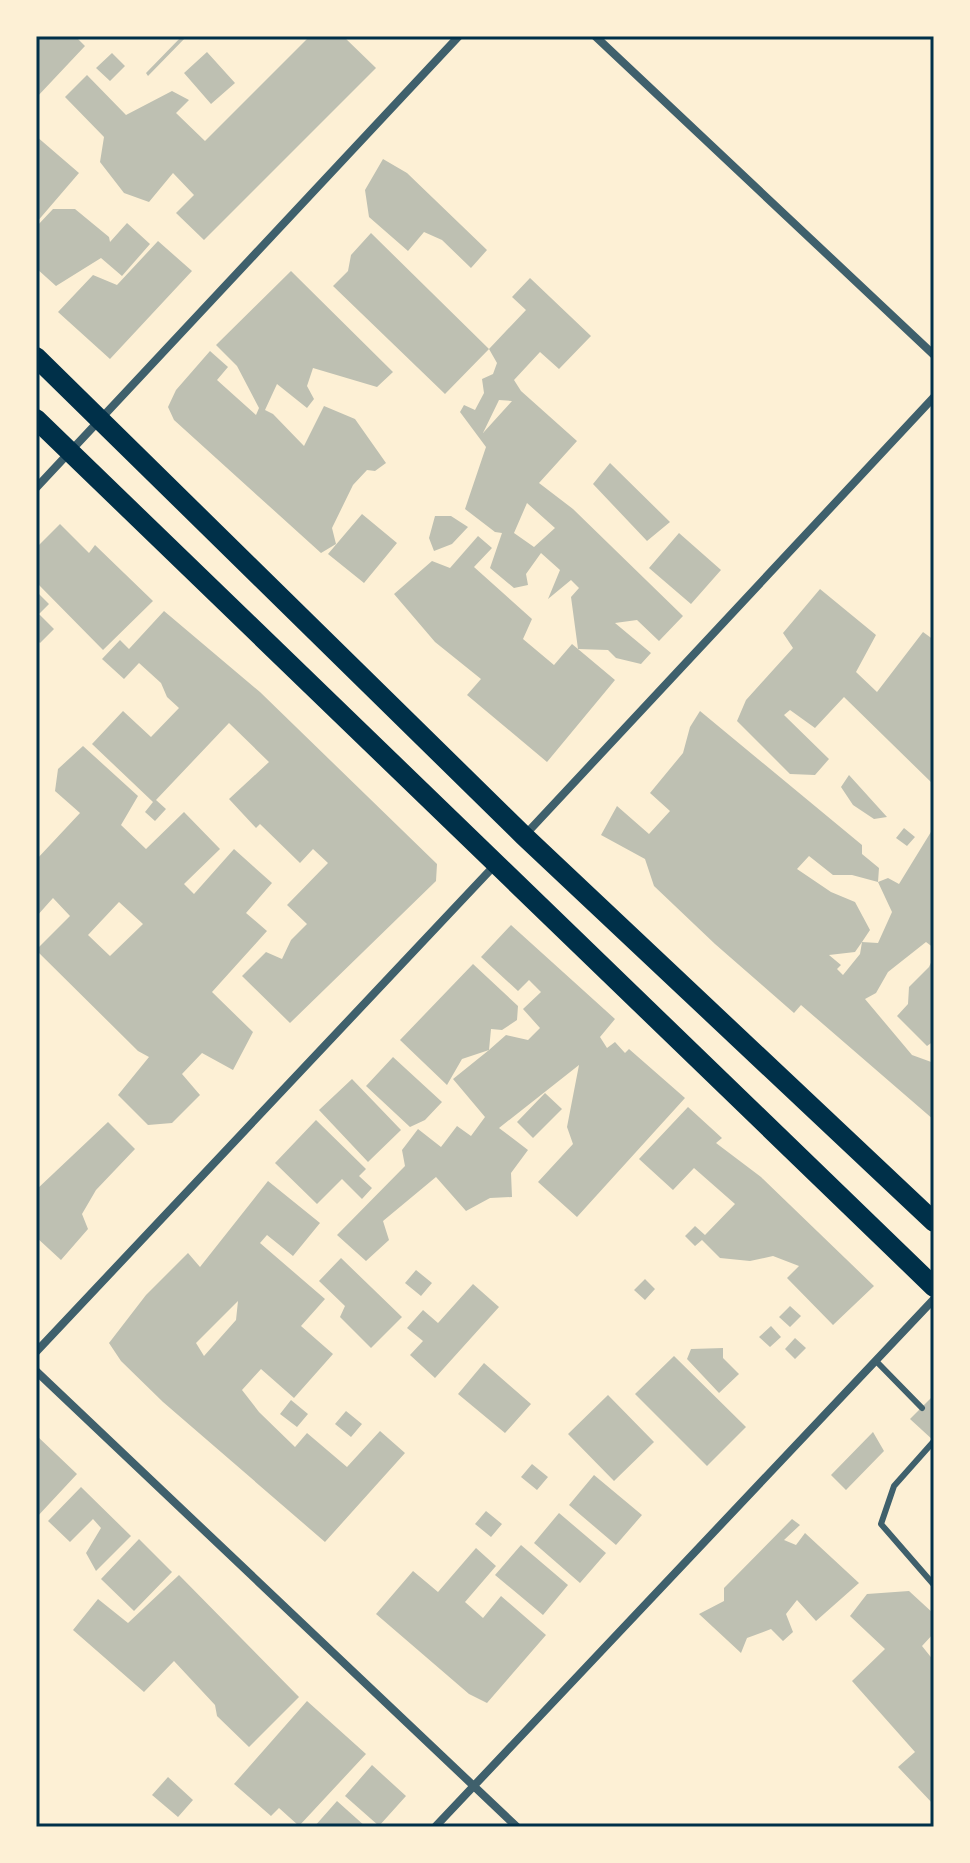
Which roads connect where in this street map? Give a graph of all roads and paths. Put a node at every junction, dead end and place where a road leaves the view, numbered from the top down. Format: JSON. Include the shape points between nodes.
{"nodes":[{"id":1,"x":459,"y":36,"type":"edge"},
{"id":2,"x":595,"y":36,"type":"edge"},
{"id":3,"x":934,"y":355,"type":"edge"},
{"id":4,"x":36,"y":357,"type":"edge"},
{"id":5,"x":934,"y":397,"type":"edge"},
{"id":6,"x":101,"y":418,"type":"junction"},
{"id":7,"x":36,"y":419,"type":"edge"},
{"id":8,"x":71,"y":451,"type":"junction"},
{"id":9,"x":36,"y":488,"type":"edge"},
{"id":10,"x":524,"y":836,"type":"junction"},
{"id":11,"x":495,"y":865,"type":"junction"},
{"id":12,"x":934,"y":1222,"type":"edge"},
{"id":13,"x":934,"y":1287,"type":"edge"},
{"id":14,"x":934,"y":1299,"type":"edge"},
{"id":15,"x":36,"y":1352,"type":"edge"},
{"id":16,"x":876,"y":1361,"type":"junction"},
{"id":17,"x":36,"y":1371,"type":"edge"},
{"id":18,"x":922,"y":1408,"type":"dead end"},
{"id":19,"x":934,"y":1441,"type":"edge"},
{"id":20,"x":934,"y":1585,"type":"edge"},
{"id":21,"x":473,"y":1786,"type":"junction"},
{"id":22,"x":435,"y":1827,"type":"edge"},
{"id":23,"x":517,"y":1827,"type":"edge"}],
"edges":[{"from":1,"to":6,"type":"street"},
{"from":2,"to":3,"type":"street"},
{"from":4,"to":6,"type":"main road"},
{"from":5,"to":10,"type":"street"},
{"from":6,"to":8,"type":"street"},
{"from":6,"to":10,"type":"main road"},
{"from":7,"to":8,"type":"main road"},
{"from":8,"to":9,"type":"street"},
{"from":8,"to":11,"type":"main road"},
{"from":10,"to":12,"type":"main road"},
{"from":11,"to":13,"type":"main road"},
{"from":11,"to":15,"type":"street"},
{"from":14,"to":16,"type":"street"},
{"from":16,"to":18,"type":"lane"},
{"from":16,"to":21,"type":"street"},
{"from":17,"to":21,"type":"street"},
{"from":19,"to":20,"type":"lane","via":[[894,1486],[881,1524]]},
{"from":21,"to":22,"type":"street"},
{"from":21,"to":23,"type":"street"}]}
